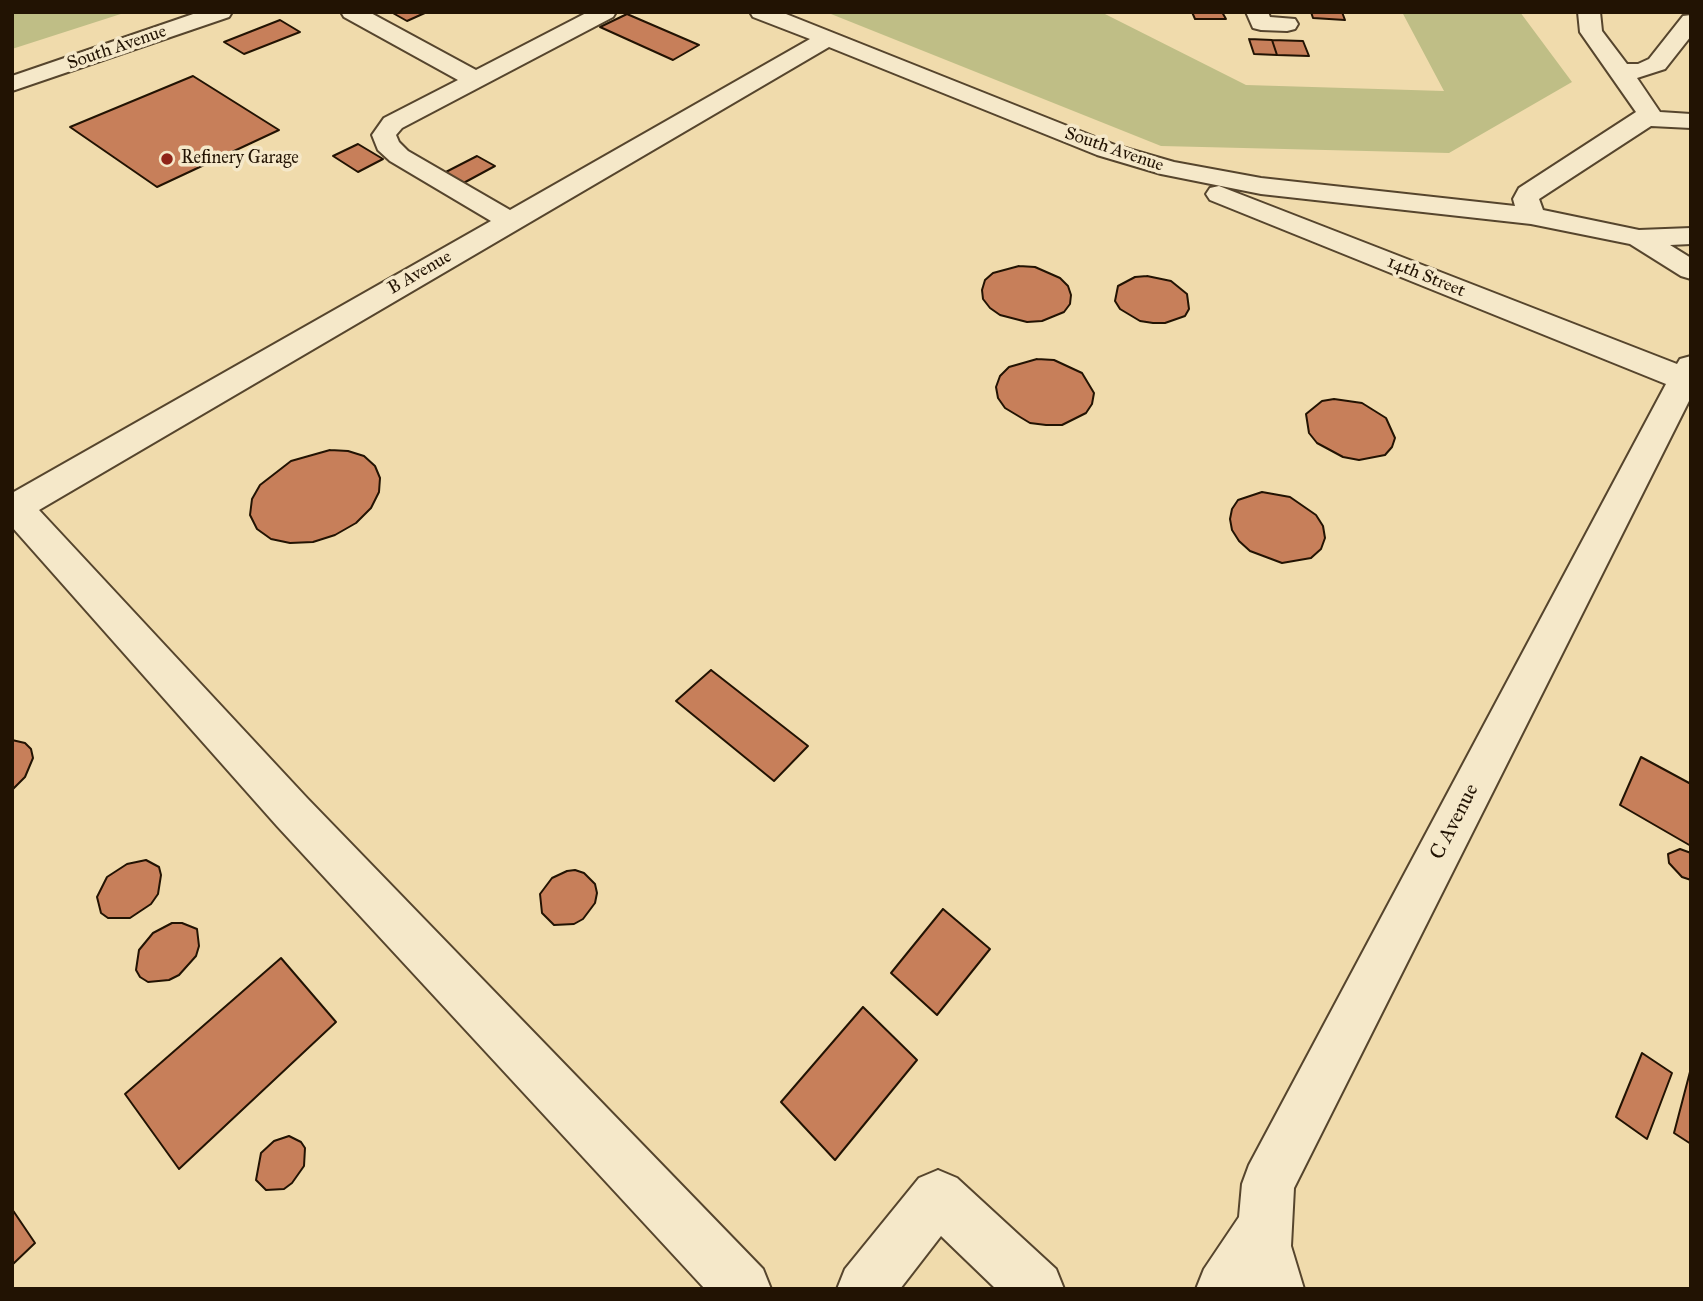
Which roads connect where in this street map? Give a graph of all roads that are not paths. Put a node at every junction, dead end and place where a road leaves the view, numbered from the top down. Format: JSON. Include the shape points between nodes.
{"nodes":[{"id":1,"x":221,"y":12,"type":"edge"},
{"id":2,"x":352,"y":12,"type":"edge"},
{"id":3,"x":605,"y":12,"type":"edge"},
{"id":4,"x":761,"y":12,"type":"edge"},
{"id":5,"x":1589,"y":12,"type":"edge"},
{"id":6,"x":1259,"y":18,"type":"edge"},
{"id":7,"x":1691,"y":21,"type":"edge"},
{"id":8,"x":1237,"y":23,"type":"dead end"},
{"id":9,"x":1287,"y":24,"type":"dead end"},
{"id":10,"x":827,"y":38,"type":"junction"},
{"id":11,"x":1620,"y":71,"type":"junction"},
{"id":12,"x":476,"y":80,"type":"junction"},
{"id":13,"x":12,"y":84,"type":"edge"},
{"id":14,"x":1646,"y":118,"type":"junction"},
{"id":15,"x":1691,"y":121,"type":"edge"},
{"id":16,"x":1170,"y":169,"type":"junction"},
{"id":17,"x":1531,"y":216,"type":"junction"},
{"id":18,"x":510,"y":221,"type":"junction"},
{"id":19,"x":1691,"y":236,"type":"edge"},
{"id":20,"x":1639,"y":238,"type":"junction"},
{"id":21,"x":1691,"y":246,"type":"edge"},
{"id":22,"x":1691,"y":268,"type":"edge"},
{"id":23,"x":1687,"y":373,"type":"edge"},
{"id":24,"x":14,"y":508,"type":"edge"},
{"id":25,"x":1264,"y":1227,"type":"junction"},
{"id":26,"x":743,"y":1289,"type":"edge"},
{"id":27,"x":865,"y":1289,"type":"edge"},
{"id":28,"x":1036,"y":1289,"type":"edge"},
{"id":29,"x":1224,"y":1289,"type":"edge"},
{"id":30,"x":1276,"y":1289,"type":"edge"}],
"edges":[{"from":1,"to":13,"type":"street","name":"South Avenue"},
{"from":2,"to":12,"type":"street"},
{"from":3,"to":12,"type":"street"},
{"from":4,"to":10,"type":"street","name":"South Avenue"},
{"from":5,"to":11,"type":"street","via":[[1591,32]]},
{"from":6,"to":8,"type":"street"},
{"from":6,"to":9,"type":"street"},
{"from":7,"to":11,"type":"street","via":[[1657,64],[1642,71]]},
{"from":10,"to":16,"type":"street","name":"South Avenue","via":[[1106,150]]},
{"from":10,"to":18,"type":"street","name":"B Avenue"},
{"from":11,"to":14,"type":"street","via":[[1646,106]]},
{"from":12,"to":18,"type":"street","via":[[393,123],[384,135],[399,156]]},
{"from":14,"to":15,"type":"street"},
{"from":14,"to":17,"type":"street","via":[[1528,194]]},
{"from":16,"to":17,"type":"street","name":"South Avenue","via":[[1251,185]]},
{"from":16,"to":23,"type":"street","name":"14th Street","via":[[1230,199]]},
{"from":17,"to":20,"type":"street","name":"South Avenue"},
{"from":18,"to":24,"type":"street","name":"B Avenue"},
{"from":19,"to":20,"type":"street"},
{"from":20,"to":22,"type":"street"},
{"from":21,"to":22,"type":"street"},
{"from":23,"to":25,"type":"street","name":"C Avenue","via":[[1269,1184]]},
{"from":24,"to":26,"type":"street","via":[[292,812]]},
{"from":25,"to":29,"type":"street"},
{"from":25,"to":30,"type":"street","name":"C Avenue","via":[[1270,1277]]},
{"from":27,"to":28,"type":"street","via":[[938,1197]]}]}
